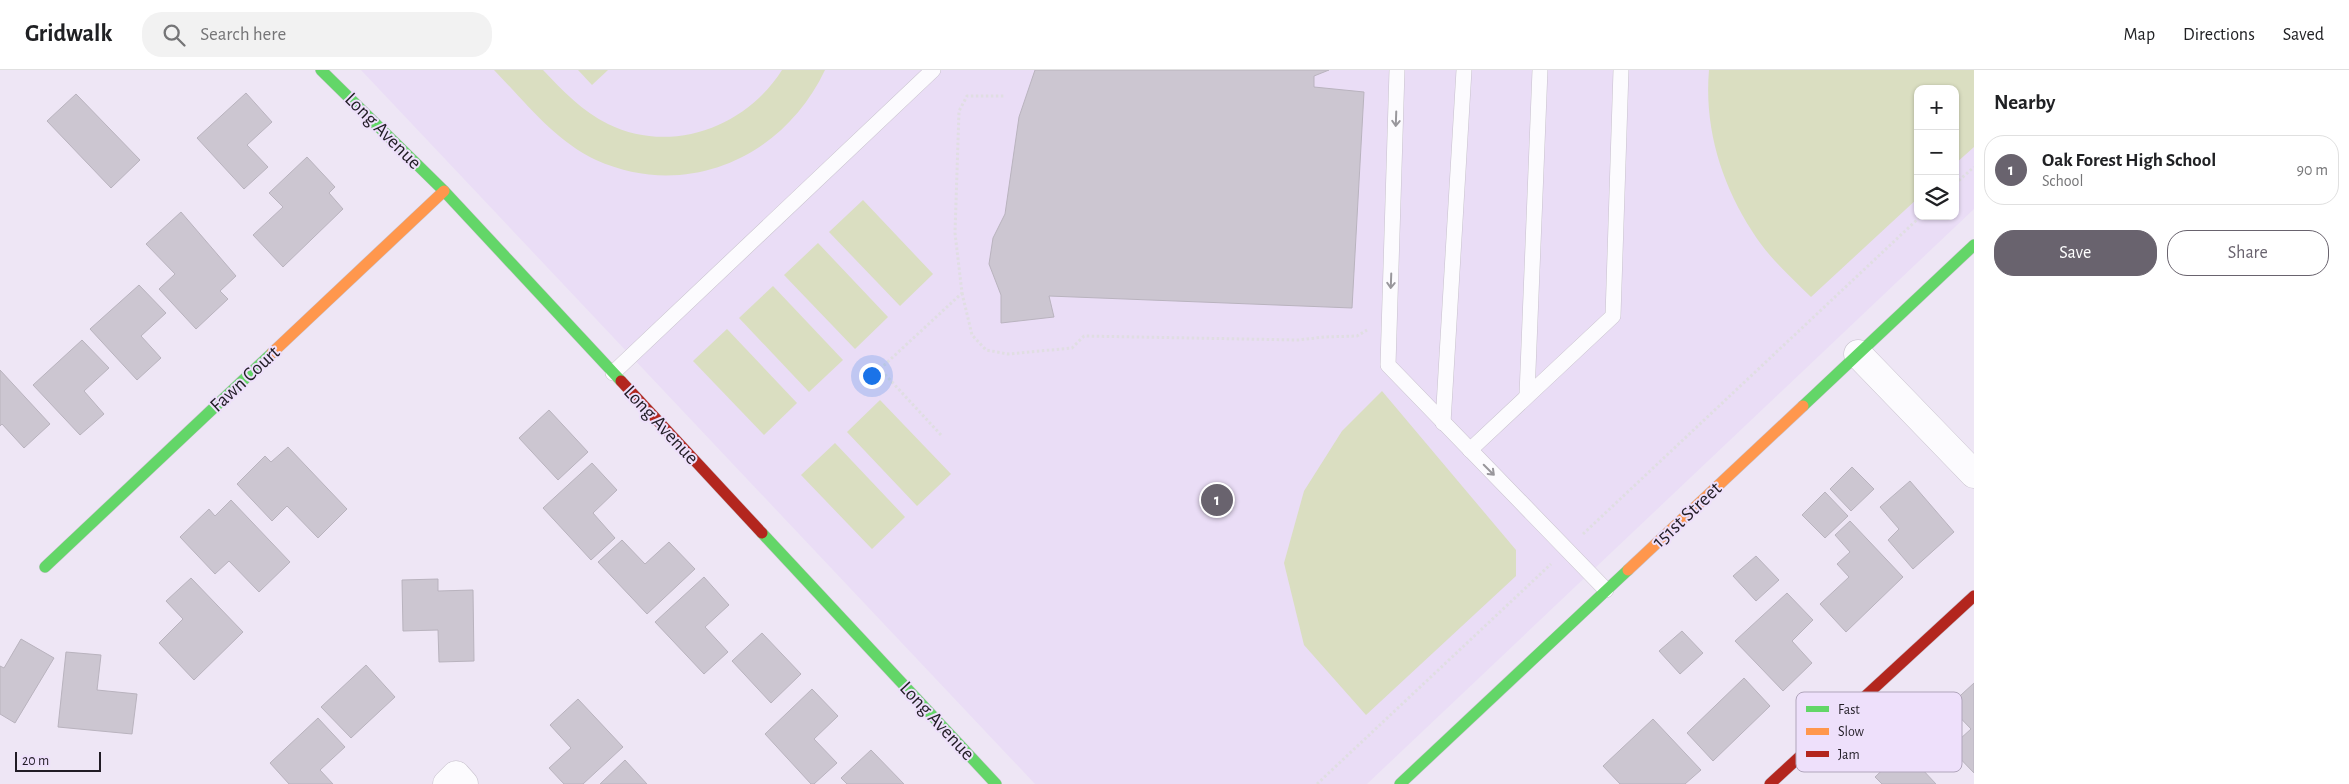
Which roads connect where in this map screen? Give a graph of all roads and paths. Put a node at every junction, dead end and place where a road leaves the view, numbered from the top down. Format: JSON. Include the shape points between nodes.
{"nodes":[{"id":1,"x":322,"y":70,"type":"edge"},
{"id":2,"x":933,"y":70,"type":"edge"},
{"id":3,"x":1397,"y":70,"type":"edge"},
{"id":4,"x":1464,"y":70,"type":"edge"},
{"id":5,"x":1540,"y":70,"type":"edge"},
{"id":6,"x":1621,"y":70,"type":"edge"},
{"id":7,"x":1005,"y":96,"type":"dead end"},
{"id":8,"x":1974,"y":167,"type":"edge"},
{"id":9,"x":1959,"y":180,"type":"edge"},
{"id":10,"x":444,"y":191,"type":"junction"},
{"id":11,"x":1917,"y":220,"type":"edge"},
{"id":12,"x":1974,"y":245,"type":"edge"},
{"id":13,"x":962,"y":293,"type":"junction"},
{"id":14,"x":1373,"y":326,"type":"dead end"},
{"id":15,"x":1858,"y":354,"type":"junction"},
{"id":16,"x":613,"y":373,"type":"junction"},
{"id":17,"x":1527,"y":395,"type":"junction"},
{"id":18,"x":1443,"y":423,"type":"junction"},
{"id":19,"x":941,"y":435,"type":"dead end"},
{"id":20,"x":1470,"y":450,"type":"junction"},
{"id":21,"x":1974,"y":474,"type":"edge"},
{"id":22,"x":1568,"y":548,"type":"junction"},
{"id":23,"x":46,"y":567,"type":"dead end"},
{"id":24,"x":1606,"y":590,"type":"junction"},
{"id":25,"x":1974,"y":596,"type":"edge"},
{"id":26,"x":1872,"y":692,"type":"edge"},
{"id":27,"x":1796,"y":764,"type":"edge"},
{"id":28,"x":1778,"y":781,"type":"edge"},
{"id":29,"x":446,"y":784,"type":"edge"},
{"id":30,"x":464,"y":784,"type":"edge"},
{"id":31,"x":996,"y":784,"type":"edge"},
{"id":32,"x":1317,"y":784,"type":"edge"},
{"id":33,"x":1400,"y":784,"type":"edge"}],
"edges":[{"from":1,"to":10,"type":"street","name":"Long Avenue"},
{"from":2,"to":16,"type":"lane"},
{"from":3,"to":18,"type":"lane","one_way":true,"via":[[1388,365]]},
{"from":4,"to":18,"type":"lane"},
{"from":5,"to":17,"type":"lane"},
{"from":6,"to":17,"type":"lane","via":[[1613,316]]},
{"from":7,"to":13,"type":"path","via":[[967,96],[959,112],[955,233]]},
{"from":8,"to":9,"type":"path"},
{"from":10,"to":16,"type":"street","name":"Long Avenue"},
{"from":10,"to":23,"type":"street","name":"Fawn Court"},
{"from":11,"to":22,"type":"path"},
{"from":12,"to":15,"type":"street","name":"151st Street"},
{"from":13,"to":14,"type":"path","via":[[972,334],[986,350],[1008,354],[1072,348],[1084,336],[1298,340],[1357,336]]},
{"from":13,"to":19,"type":"path","via":[[880,369]]},
{"from":15,"to":21,"type":"street"},
{"from":15,"to":24,"type":"street","name":"151st Street"},
{"from":16,"to":31,"type":"street","name":"Long Avenue"},
{"from":17,"to":20,"type":"lane"},
{"from":18,"to":20,"type":"lane"},
{"from":20,"to":22,"type":"lane","one_way":true},
{"from":22,"to":24,"type":"lane"},
{"from":22,"to":32,"type":"path"},
{"from":24,"to":33,"type":"street","name":"151st Street"},
{"from":25,"to":26,"type":"street"},
{"from":27,"to":28,"type":"street"},
{"from":29,"to":30,"type":"street","via":[[456,775]]}]}
